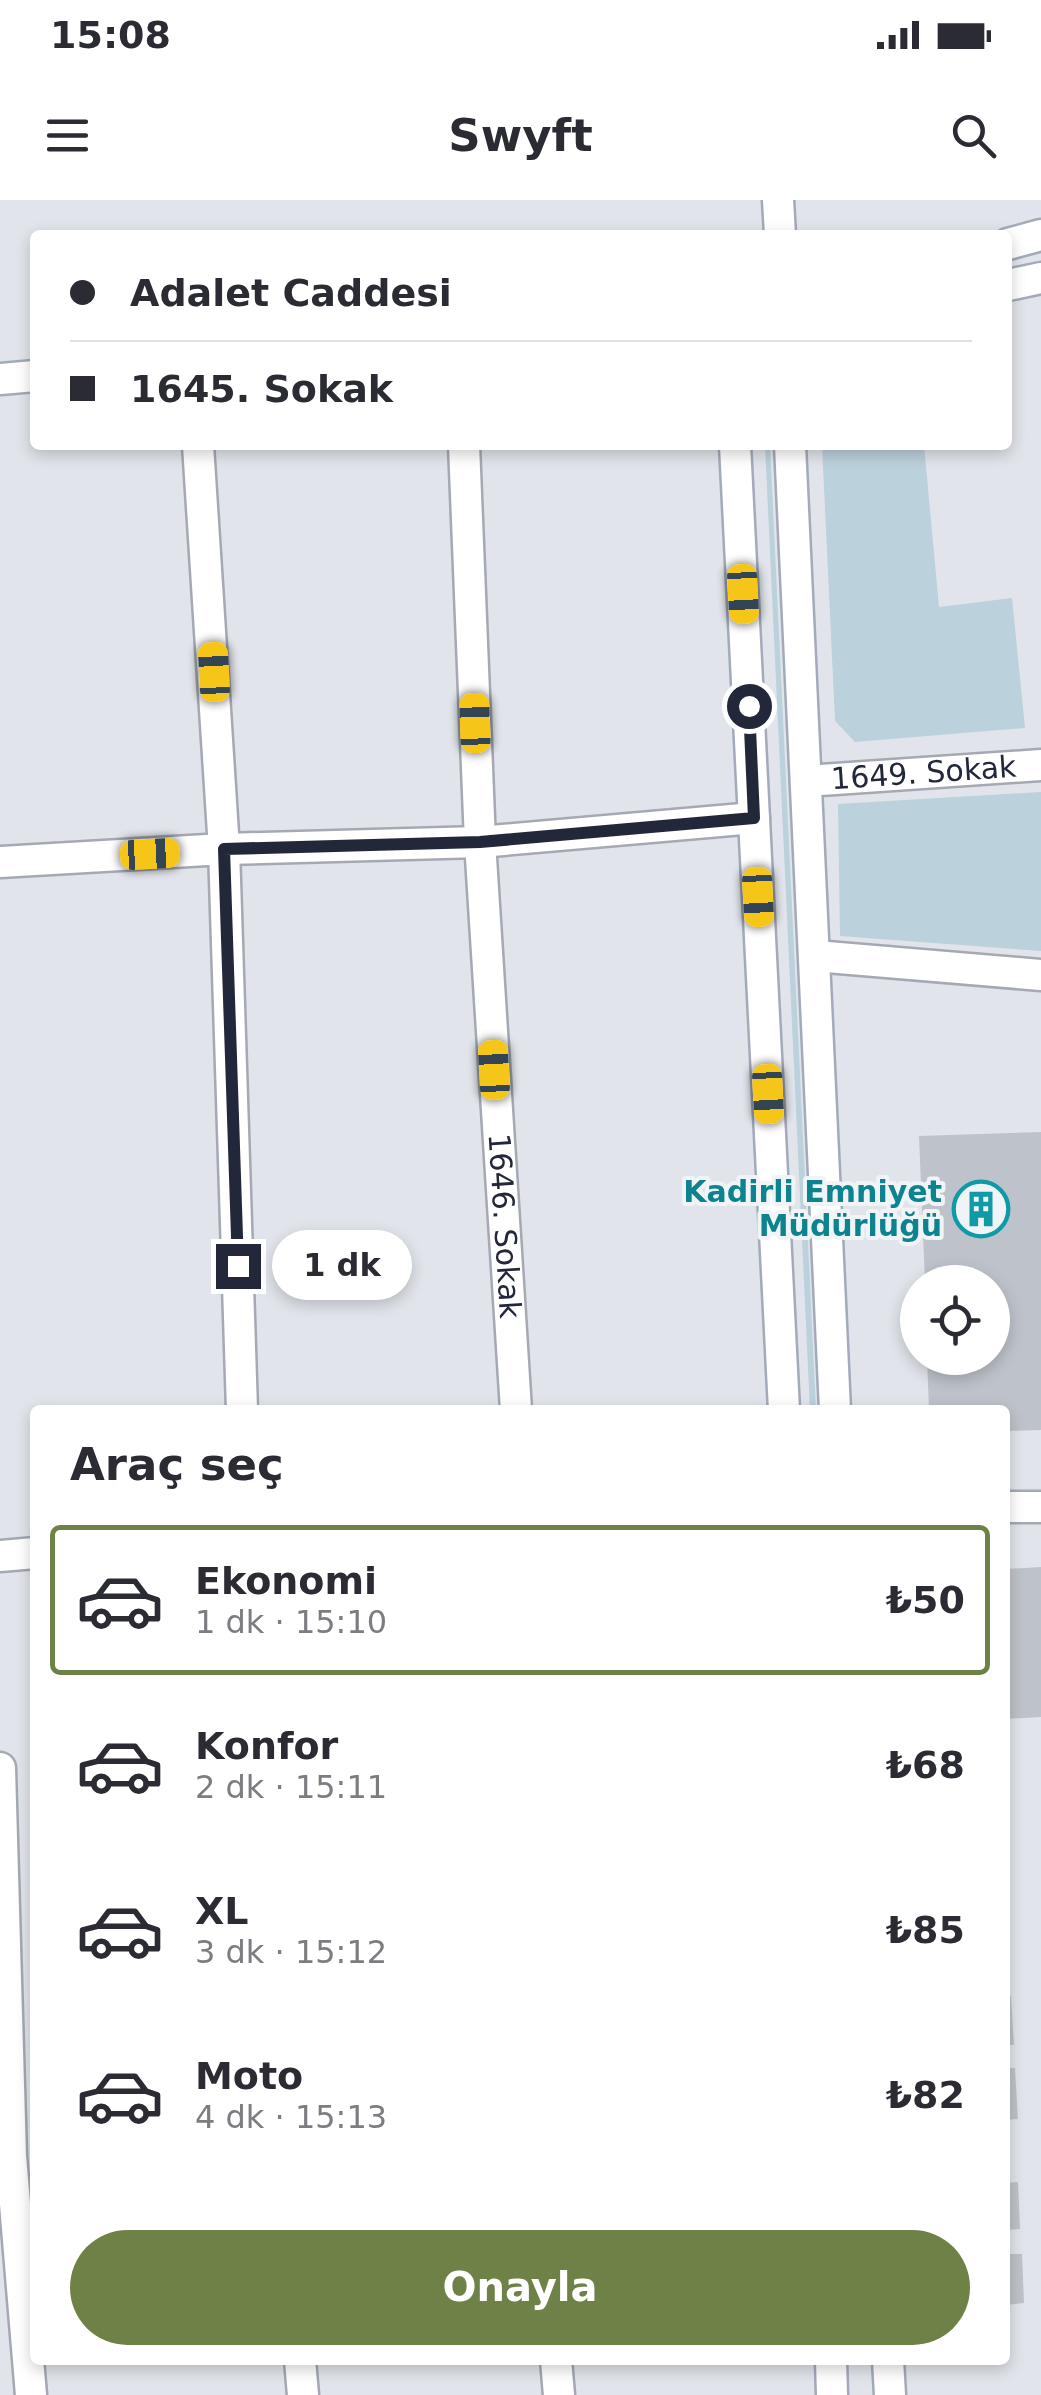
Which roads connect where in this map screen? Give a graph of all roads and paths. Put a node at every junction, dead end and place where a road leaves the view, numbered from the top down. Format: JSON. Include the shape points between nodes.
{"nodes":[{"id":1,"x":778,"y":200,"type":"edge"},
{"id":2,"x":780,"y":230,"type":"edge"},
{"id":3,"x":1041,"y":235,"type":"edge"},
{"id":4,"x":1012,"y":243,"type":"edge"},
{"id":5,"x":1041,"y":278,"type":"edge"},
{"id":6,"x":1012,"y":284,"type":"edge"},
{"id":7,"x":30,"y":376,"type":"edge"},
{"id":8,"x":0,"y":379,"type":"edge"},
{"id":9,"x":198,"y":450,"type":"edge"},
{"id":10,"x":464,"y":450,"type":"edge"},
{"id":11,"x":735,"y":450,"type":"edge"},
{"id":12,"x":790,"y":450,"type":"edge"},
{"id":13,"x":1041,"y":765,"type":"edge"},
{"id":14,"x":806,"y":781,"type":"junction"},
{"id":15,"x":754,"y":818,"type":"junction"},
{"id":16,"x":480,"y":842,"type":"junction"},
{"id":17,"x":224,"y":849,"type":"junction"},
{"id":18,"x":0,"y":862,"type":"edge"},
{"id":19,"x":815,"y":956,"type":"junction"},
{"id":20,"x":1041,"y":975,"type":"edge"},
{"id":21,"x":242,"y":1405,"type":"edge"},
{"id":22,"x":516,"y":1405,"type":"edge"},
{"id":23,"x":784,"y":1405,"type":"edge"},
{"id":24,"x":836,"y":1405,"type":"edge"},
{"id":25,"x":1010,"y":1507,"type":"edge"},
{"id":26,"x":1041,"y":1507,"type":"edge"},
{"id":27,"x":30,"y":1553,"type":"edge"},
{"id":28,"x":0,"y":1556,"type":"edge"},
{"id":29,"x":0,"y":1768,"type":"edge"},
{"id":30,"x":16,"y":2156,"type":"edge"},
{"id":31,"x":300,"y":2365,"type":"edge"},
{"id":32,"x":556,"y":2365,"type":"edge"},
{"id":33,"x":831,"y":2365,"type":"edge"},
{"id":34,"x":888,"y":2365,"type":"edge"},
{"id":35,"x":31,"y":2395,"type":"edge"},
{"id":36,"x":303,"y":2395,"type":"edge"},
{"id":37,"x":559,"y":2395,"type":"edge"},
{"id":38,"x":832,"y":2395,"type":"edge"},
{"id":39,"x":890,"y":2395,"type":"edge"}],
"edges":[{"from":1,"to":2,"type":"street"},
{"from":3,"to":4,"type":"street"},
{"from":5,"to":6,"type":"street"},
{"from":7,"to":8,"type":"street"},
{"from":9,"to":17,"type":"street"},
{"from":10,"to":16,"type":"street","name":"1646. Sokak"},
{"from":11,"to":15,"type":"street"},
{"from":12,"to":14,"type":"street"},
{"from":13,"to":14,"type":"street","name":"1649. Sokak"},
{"from":14,"to":19,"type":"street"},
{"from":15,"to":16,"type":"street"},
{"from":15,"to":23,"type":"street"},
{"from":16,"to":17,"type":"street"},
{"from":16,"to":22,"type":"street","name":"1646. Sokak"},
{"from":17,"to":18,"type":"street"},
{"from":17,"to":21,"type":"street"},
{"from":19,"to":20,"type":"street"},
{"from":19,"to":24,"type":"street"},
{"from":25,"to":26,"type":"street"},
{"from":27,"to":28,"type":"street"},
{"from":29,"to":30,"type":"street"},
{"from":30,"to":35,"type":"street"},
{"from":31,"to":36,"type":"street"},
{"from":32,"to":37,"type":"street"},
{"from":33,"to":38,"type":"street"},
{"from":34,"to":39,"type":"street"}]}
